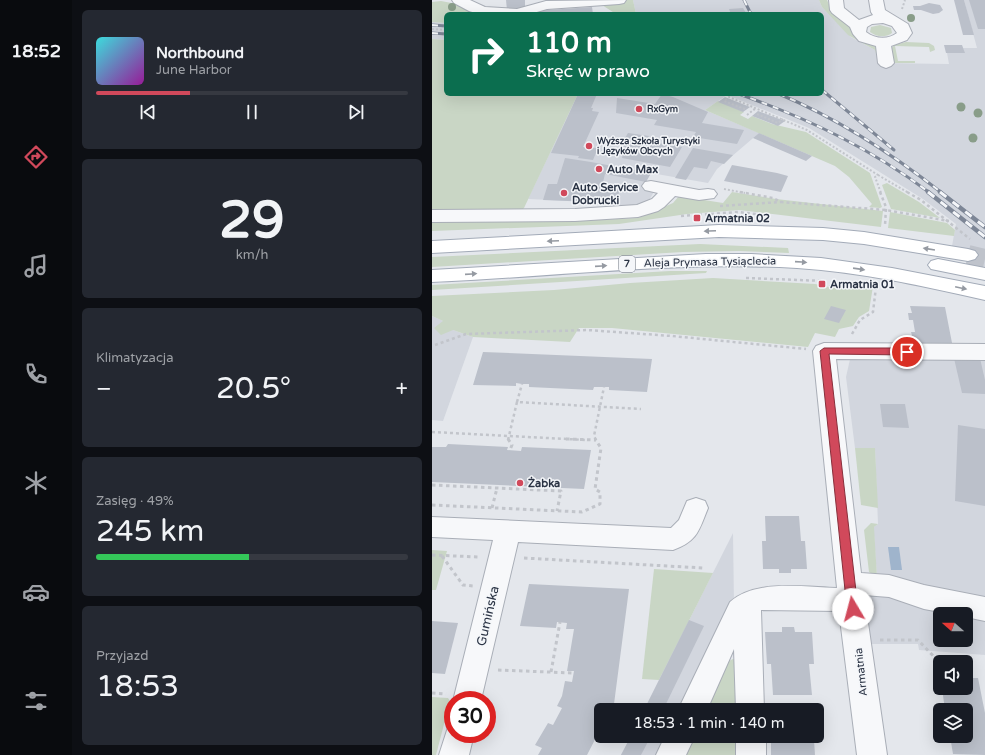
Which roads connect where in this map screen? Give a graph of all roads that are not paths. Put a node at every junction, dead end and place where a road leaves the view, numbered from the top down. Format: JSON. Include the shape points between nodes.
{"nodes":[{"id":1,"x":459,"y":0,"type":"edge"},
{"id":2,"x":619,"y":0,"type":"edge"},
{"id":3,"x":836,"y":0,"type":"edge"},
{"id":4,"x":876,"y":0,"type":"edge"},
{"id":5,"x":506,"y":12,"type":"edge"},
{"id":6,"x":521,"y":12,"type":"edge"},
{"id":7,"x":883,"y":20,"type":"junction"},
{"id":8,"x":858,"y":29,"type":"junction"},
{"id":9,"x":883,"y":42,"type":"junction"},
{"id":10,"x":886,"y":63,"type":"dead end"},
{"id":11,"x":651,"y":186,"type":"dead end"},
{"id":12,"x":672,"y":190,"type":"junction"},
{"id":13,"x":708,"y":194,"type":"dead end"},
{"id":14,"x":432,"y":216,"type":"edge"},
{"id":15,"x":749,"y":231,"type":"junction"},
{"id":16,"x":432,"y":247,"type":"edge"},
{"id":17,"x":971,"y":249,"type":"tunnel mouth"},
{"id":18,"x":985,"y":274,"type":"edge"},
{"id":19,"x":432,"y":276,"type":"edge"},
{"id":20,"x":985,"y":293,"type":"edge"},
{"id":21,"x":985,"y":352,"type":"edge"},
{"id":22,"x":696,"y":508,"type":"dead end"},
{"id":23,"x":432,"y":527,"type":"edge"},
{"id":24,"x":508,"y":531,"type":"junction"},
{"id":25,"x":850,"y":592,"type":"junction"},
{"id":26,"x":747,"y":603,"type":"junction"},
{"id":27,"x":985,"y":609,"type":"edge"},
{"id":28,"x":469,"y":691,"type":"edge"},
{"id":29,"x":695,"y":703,"type":"edge"},
{"id":30,"x":750,"y":703,"type":"edge"},
{"id":31,"x":457,"y":743,"type":"edge"},
{"id":32,"x":677,"y":743,"type":"edge"},
{"id":33,"x":751,"y":743,"type":"edge"},
{"id":34,"x":454,"y":755,"type":"edge"},
{"id":35,"x":671,"y":755,"type":"edge"},
{"id":36,"x":751,"y":755,"type":"edge"},
{"id":37,"x":872,"y":755,"type":"edge"}],
"edges":[{"from":1,"to":5,"type":"street","via":[[474,8]]},
{"from":2,"to":6,"type":"street","via":[[546,5]]},
{"from":3,"to":7,"type":"street","via":[[860,16]]},
{"from":3,"to":8,"type":"street","via":[[837,10]]},
{"from":4,"to":7,"type":"street","via":[[878,12]]},
{"from":7,"to":8,"type":"street","via":[[864,22]]},
{"from":7,"to":9,"type":"street","via":[[901,25],[905,33],[898,40]]},
{"from":8,"to":9,"type":"street","via":[[859,34],[865,38]]},
{"from":9,"to":10,"type":"street"},
{"from":11,"to":12,"type":"street"},
{"from":12,"to":13,"type":"street","via":[[699,196]]},
{"from":12,"to":14,"type":"street","via":[[658,203],[638,211],[575,215]]},
{"from":15,"to":16,"type":"main road","one_way":true,"via":[[700,231]]},
{"from":17,"to":15,"type":"main road","one_way":true,"via":[[830,234]]},
{"from":15,"to":18,"type":"main road"},
{"from":19,"to":20,"type":"main road","name":"Aleja Prymasa Tysiąclecia","number":"7","one_way":true,"via":[[669,261],[739,260],[857,268]]},
{"from":21,"to":25,"type":"street","name":"Armatnia","via":[[824,351]]},
{"from":22,"to":24,"type":"street","via":[[686,531],[673,538]]},
{"from":23,"to":24,"type":"street"},
{"from":24,"to":28,"type":"street","name":"Gumińska"},
{"from":25,"to":26,"type":"street","via":[[763,598]]},
{"from":25,"to":27,"type":"street","via":[[889,586],[924,597]]},
{"from":25,"to":37,"type":"street","name":"Armatnia"},
{"from":26,"to":29,"type":"street","via":[[739,610]]},
{"from":26,"to":30,"type":"street"},
{"from":31,"to":34,"type":"street"},
{"from":32,"to":35,"type":"street"},
{"from":33,"to":36,"type":"street"}]}
